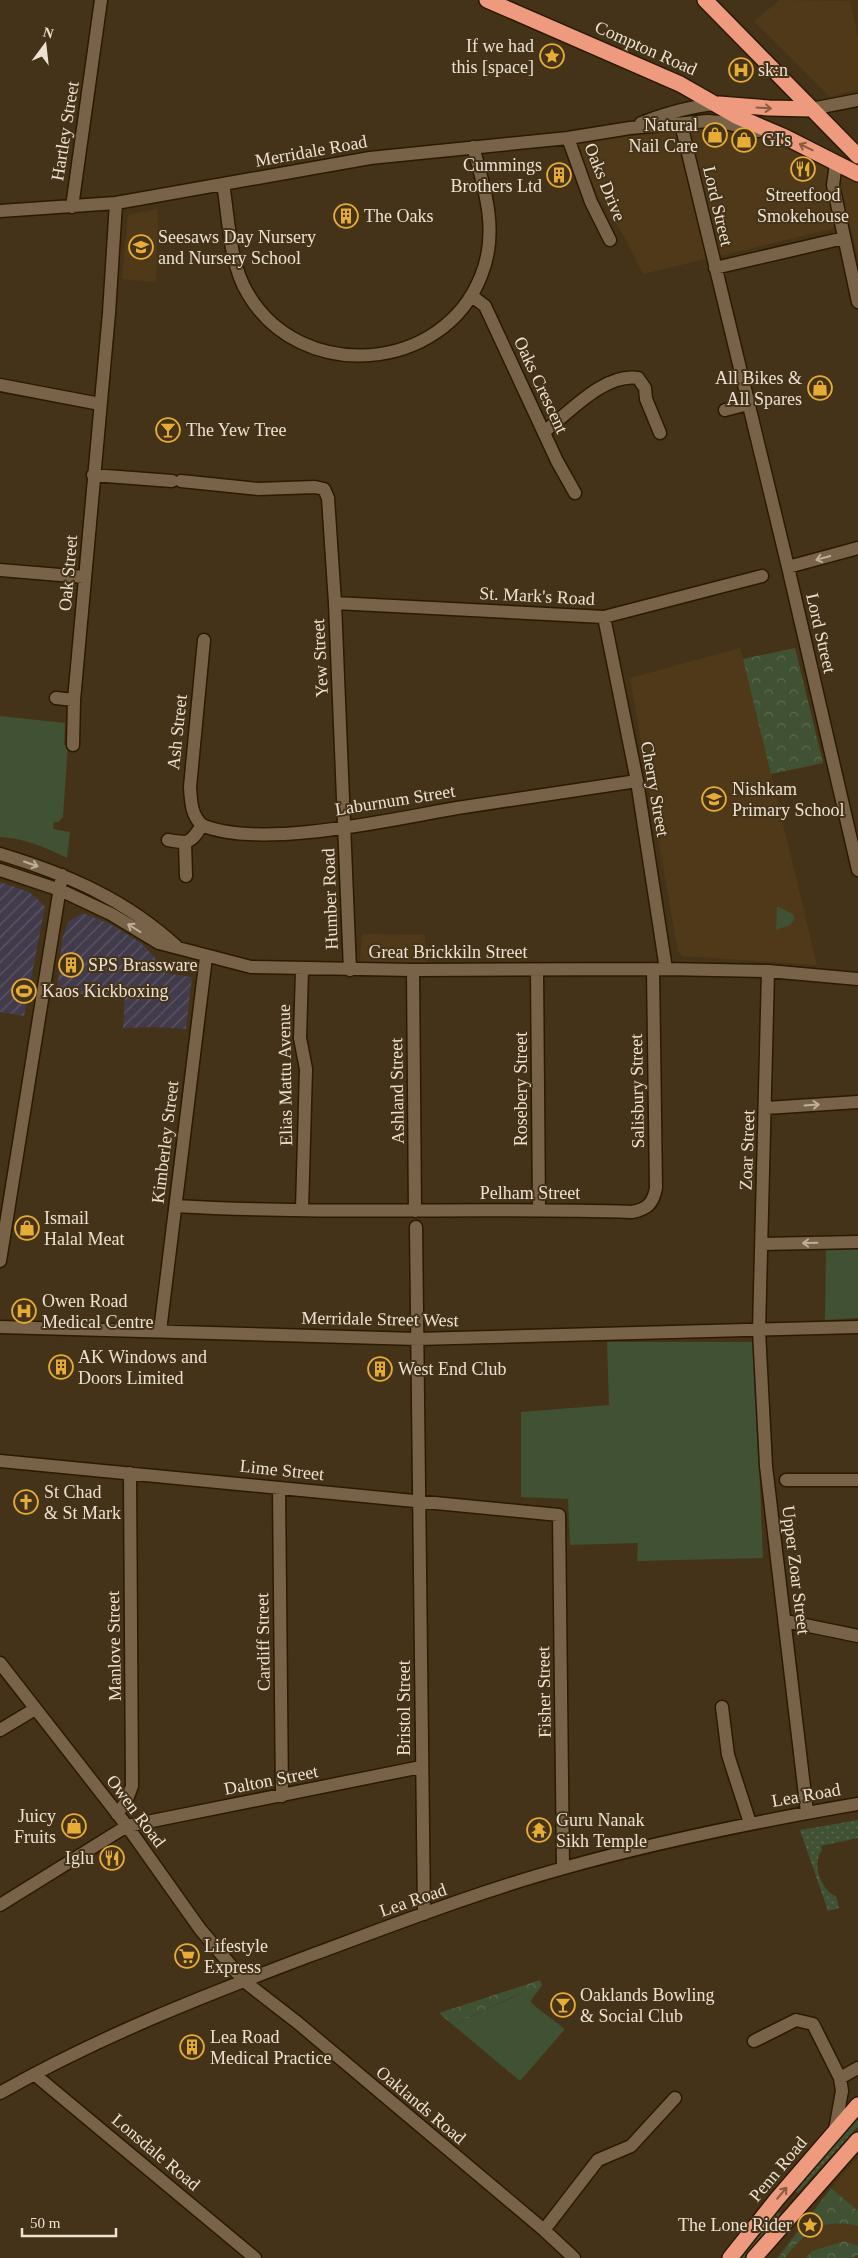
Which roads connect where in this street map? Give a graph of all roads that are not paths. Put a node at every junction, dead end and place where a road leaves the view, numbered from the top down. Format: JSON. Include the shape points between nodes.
{"nodes":[{"id":1,"x":102,"y":0,"type":"edge"},
{"id":2,"x":487,"y":0,"type":"edge"},
{"id":3,"x":705,"y":0,"type":"edge"},
{"id":4,"x":858,"y":100,"type":"edge"},
{"id":5,"x":717,"y":104,"type":"junction"},
{"id":6,"x":811,"y":109,"type":"junction"},
{"id":7,"x":681,"y":124,"type":"junction"},
{"id":8,"x":630,"y":128,"type":"junction"},
{"id":9,"x":785,"y":137,"type":"junction"},
{"id":10,"x":568,"y":138,"type":"junction"},
{"id":11,"x":473,"y":146,"type":"junction"},
{"id":12,"x":858,"y":156,"type":"edge"},
{"id":13,"x":836,"y":163,"type":"junction"},
{"id":14,"x":858,"y":174,"type":"edge"},
{"id":15,"x":223,"y":184,"type":"junction"},
{"id":16,"x":116,"y":203,"type":"junction"},
{"id":17,"x":72,"y":208,"type":"junction"},
{"id":18,"x":0,"y":210,"type":"edge"},
{"id":19,"x":844,"y":238,"type":"junction"},
{"id":20,"x":610,"y":240,"type":"dead end"},
{"id":21,"x":715,"y":268,"type":"junction"},
{"id":22,"x":472,"y":296,"type":"junction"},
{"id":23,"x":858,"y":302,"type":"edge"},
{"id":24,"x":0,"y":385,"type":"edge"},
{"id":25,"x":100,"y":404,"type":"junction"},
{"id":26,"x":748,"y":404,"type":"junction"},
{"id":27,"x":725,"y":410,"type":"dead end"},
{"id":28,"x":544,"y":432,"type":"junction"},
{"id":29,"x":660,"y":434,"type":"dead end"},
{"id":30,"x":94,"y":475,"type":"junction"},
{"id":31,"x":575,"y":493,"type":"dead end"},
{"id":32,"x":858,"y":548,"type":"edge"},
{"id":33,"x":788,"y":567,"type":"junction"},
{"id":34,"x":0,"y":570,"type":"edge"},
{"id":35,"x":762,"y":576,"type":"dead end"},
{"id":36,"x":84,"y":577,"type":"junction"},
{"id":37,"x":335,"y":603,"type":"junction"},
{"id":38,"x":604,"y":617,"type":"junction"},
{"id":39,"x":204,"y":640,"type":"dead end"},
{"id":40,"x":56,"y":698,"type":"dead end"},
{"id":41,"x":74,"y":700,"type":"junction"},
{"id":42,"x":73,"y":745,"type":"dead end"},
{"id":43,"x":637,"y":780,"type":"junction"},
{"id":44,"x":202,"y":825,"type":"junction"},
{"id":45,"x":344,"y":827,"type":"junction"},
{"id":46,"x":168,"y":840,"type":"dead end"},
{"id":47,"x":185,"y":843,"type":"junction"},
{"id":48,"x":0,"y":854,"type":"edge"},
{"id":49,"x":0,"y":870,"type":"edge"},
{"id":50,"x":858,"y":870,"type":"edge"},
{"id":51,"x":62,"y":875,"type":"junction"},
{"id":52,"x":186,"y":876,"type":"dead end"},
{"id":53,"x":60,"y":890,"type":"junction"},
{"id":54,"x":178,"y":948,"type":"junction"},
{"id":55,"x":206,"y":957,"type":"junction"},
{"id":56,"x":666,"y":968,"type":"junction"},
{"id":57,"x":653,"y":969,"type":"junction"},
{"id":58,"x":302,"y":970,"type":"junction"},
{"id":59,"x":350,"y":970,"type":"junction"},
{"id":60,"x":413,"y":970,"type":"junction"},
{"id":61,"x":538,"y":970,"type":"junction"},
{"id":62,"x":768,"y":971,"type":"junction"},
{"id":63,"x":858,"y":979,"type":"edge"},
{"id":64,"x":858,"y":1102,"type":"edge"},
{"id":65,"x":766,"y":1108,"type":"junction"},
{"id":66,"x":176,"y":1206,"type":"junction"},
{"id":67,"x":302,"y":1209,"type":"junction"},
{"id":68,"x":539,"y":1209,"type":"junction"},
{"id":69,"x":644,"y":1209,"type":"joint"},
{"id":70,"x":415,"y":1211,"type":"junction"},
{"id":71,"x":416,"y":1227,"type":"dead end"},
{"id":72,"x":858,"y":1242,"type":"edge"},
{"id":73,"x":762,"y":1244,"type":"junction"},
{"id":74,"x":0,"y":1261,"type":"edge"},
{"id":75,"x":0,"y":1327,"type":"edge"},
{"id":76,"x":858,"y":1327,"type":"edge"},
{"id":77,"x":160,"y":1331,"type":"junction"},
{"id":78,"x":759,"y":1331,"type":"junction"},
{"id":79,"x":417,"y":1339,"type":"junction"},
{"id":80,"x":0,"y":1461,"type":"edge"},
{"id":81,"x":130,"y":1474,"type":"junction"},
{"id":82,"x":786,"y":1480,"type":"dead end"},
{"id":83,"x":858,"y":1480,"type":"edge"},
{"id":84,"x":279,"y":1488,"type":"junction"},
{"id":85,"x":420,"y":1502,"type":"junction"},
{"id":86,"x":560,"y":1515,"type":"joint"},
{"id":87,"x":786,"y":1621,"type":"junction"},
{"id":88,"x":858,"y":1636,"type":"edge"},
{"id":89,"x":0,"y":1663,"type":"edge"},
{"id":90,"x":722,"y":1707,"type":"dead end"},
{"id":91,"x":35,"y":1709,"type":"junction"},
{"id":92,"x":0,"y":1730,"type":"edge"},
{"id":93,"x":421,"y":1767,"type":"junction"},
{"id":94,"x":282,"y":1796,"type":"junction"},
{"id":95,"x":858,"y":1804,"type":"edge"},
{"id":96,"x":807,"y":1812,"type":"junction"},
{"id":97,"x":116,"y":1814,"type":"junction"},
{"id":98,"x":750,"y":1823,"type":"junction"},
{"id":99,"x":127,"y":1826,"type":"junction"},
{"id":100,"x":563,"y":1868,"type":"junction"},
{"id":101,"x":0,"y":1905,"type":"edge"},
{"id":102,"x":424,"y":1914,"type":"junction"},
{"id":103,"x":244,"y":1981,"type":"junction"},
{"id":104,"x":754,"y":2041,"type":"dead end"},
{"id":105,"x":858,"y":2068,"type":"edge"},
{"id":106,"x":34,"y":2074,"type":"junction"},
{"id":107,"x":840,"y":2078,"type":"junction"},
{"id":108,"x":0,"y":2093,"type":"edge"},
{"id":109,"x":675,"y":2098,"type":"dead end"},
{"id":110,"x":858,"y":2105,"type":"edge"},
{"id":111,"x":835,"y":2130,"type":"junction"},
{"id":112,"x":858,"y":2140,"type":"edge"},
{"id":113,"x":544,"y":2230,"type":"junction"},
{"id":114,"x":255,"y":2258,"type":"edge"},
{"id":115,"x":574,"y":2258,"type":"edge"},
{"id":116,"x":730,"y":2258,"type":"edge"},
{"id":117,"x":754,"y":2258,"type":"edge"}],
"edges":[{"from":1,"to":17,"type":"street","name":"Hartley Street"},
{"from":2,"to":5,"type":"highway","name":"Compton Road","via":[[680,84]]},
{"from":3,"to":6,"type":"highway"},
{"from":4,"to":6,"type":"street"},
{"from":5,"to":6,"type":"highway","one_way":true},
{"from":5,"to":8,"type":"street","name":"Merridale Road","via":[[669,112]]},
{"from":5,"to":9,"type":"highway","name":"Compton Road","via":[[736,116]]},
{"from":6,"to":12,"type":"highway"},
{"from":7,"to":8,"type":"street","name":"Merridale Road"},
{"from":7,"to":9,"type":"street","name":"Merridale Road","via":[[721,122]]},
{"from":7,"to":21,"type":"street","name":"Lord Street"},
{"from":8,"to":10,"type":"street","name":"Merridale Road"},
{"from":13,"to":9,"type":"highway","name":"Compton Road","one_way":true},
{"from":10,"to":11,"type":"street","name":"Merridale Road"},
{"from":10,"to":20,"type":"street","name":"Oaks Drive","via":[[591,202]]},
{"from":11,"to":15,"type":"street","name":"Merridale Road","via":[[370,158]]},
{"from":11,"to":22,"type":"street","via":[[490,221],[482,275]]},
{"from":13,"to":14,"type":"highway","name":"Compton Road"},
{"from":13,"to":19,"type":"street","via":[[833,185]]},
{"from":15,"to":16,"type":"street","name":"Merridale Road"},
{"from":15,"to":22,"type":"street","via":[[238,271],[248,294],[265,317],[285,335],[302,344],[330,354],[376,356],[404,348],[443,327]]},
{"from":16,"to":17,"type":"street","name":"Merridale Road"},
{"from":16,"to":25,"type":"street","name":"Oak Street"},
{"from":17,"to":18,"type":"street","name":"Merridale Road"},
{"from":19,"to":21,"type":"street"},
{"from":19,"to":23,"type":"street"},
{"from":21,"to":26,"type":"street","name":"Lord Street"},
{"from":22,"to":28,"type":"street","name":"Oaks Crescent","via":[[485,306]]},
{"from":24,"to":25,"type":"street"},
{"from":25,"to":30,"type":"street","name":"Oak Street"},
{"from":26,"to":27,"type":"street"},
{"from":26,"to":33,"type":"street","name":"Lord Street"},
{"from":28,"to":29,"type":"street","via":[[602,385],[627,376],[638,378],[645,388]]},
{"from":28,"to":31,"type":"street","name":"Oaks Crescent","via":[[552,464]]},
{"from":30,"to":36,"type":"street","name":"Oak Street"},
{"from":30,"to":37,"type":"street","name":"Yew Street","via":[[176,481],[201,488],[324,489],[328,498]]},
{"from":32,"to":33,"type":"street","one_way":true},
{"from":33,"to":50,"type":"street","name":"Lord Street"},
{"from":34,"to":36,"type":"street"},
{"from":35,"to":38,"type":"street","name":"St. Mark's Road"},
{"from":36,"to":41,"type":"street","name":"Oak Street"},
{"from":37,"to":38,"type":"street","name":"St. Mark's Road"},
{"from":37,"to":45,"type":"street","name":"Yew Street"},
{"from":38,"to":43,"type":"street","name":"Cherry Street"},
{"from":39,"to":44,"type":"street","name":"Ash Street","via":[[190,787],[192,807]]},
{"from":40,"to":41,"type":"street"},
{"from":41,"to":42,"type":"street","name":"Oak Street"},
{"from":43,"to":45,"type":"street","name":"Laburnum Street"},
{"from":43,"to":56,"type":"street","name":"Cherry Street"},
{"from":44,"to":45,"type":"street","name":"Laburnum Street","via":[[258,834]]},
{"from":44,"to":47,"type":"street","via":[[194,838]]},
{"from":45,"to":59,"type":"street","name":"Humber Road"},
{"from":46,"to":47,"type":"street"},
{"from":47,"to":52,"type":"street"},
{"from":48,"to":51,"type":"street","name":"Great Brickkiln Street","one_way":true},
{"from":49,"to":53,"type":"street"},
{"from":51,"to":53,"type":"street"},
{"from":51,"to":54,"type":"street","name":"Great Brickkiln Street","via":[[98,891],[162,933]]},
{"from":54,"to":53,"type":"street","one_way":true,"via":[[159,943],[111,914]]},
{"from":53,"to":74,"type":"street"},
{"from":54,"to":55,"type":"street","name":"Great Brickkiln Street"},
{"from":55,"to":58,"type":"street","name":"Great Brickkiln Street","via":[[250,967]]},
{"from":55,"to":66,"type":"street","name":"Kimberley Street"},
{"from":56,"to":57,"type":"street","name":"Great Brickkiln Street"},
{"from":56,"to":62,"type":"street","name":"Great Brickkiln Street"},
{"from":57,"to":61,"type":"street","name":"Great Brickkiln Street"},
{"from":57,"to":69,"type":"street","name":"Salisbury Street","via":[[656,1188],[651,1203]]},
{"from":58,"to":59,"type":"street","name":"Great Brickkiln Street"},
{"from":58,"to":67,"type":"street","name":"Elias Mattu Avenue","via":[[300,1038],[306,1069]]},
{"from":59,"to":60,"type":"street","name":"Great Brickkiln Street"},
{"from":60,"to":61,"type":"street","name":"Great Brickkiln Street"},
{"from":60,"to":70,"type":"street","name":"Ashland Street"},
{"from":61,"to":68,"type":"street","name":"Rosebery Street"},
{"from":62,"to":63,"type":"street","name":"Great Brickkiln Street"},
{"from":62,"to":65,"type":"street","name":"Zoar Street"},
{"from":65,"to":64,"type":"street","one_way":true},
{"from":65,"to":73,"type":"street","name":"Zoar Street"},
{"from":66,"to":67,"type":"street"},
{"from":66,"to":77,"type":"street","name":"Kimberley Street"},
{"from":67,"to":70,"type":"street"},
{"from":68,"to":69,"type":"street","name":"Pelham Street","via":[[632,1212]]},
{"from":68,"to":70,"type":"street","name":"Pelham Street"},
{"from":71,"to":79,"type":"street"},
{"from":72,"to":73,"type":"street","one_way":true},
{"from":73,"to":78,"type":"street","name":"Zoar Street"},
{"from":75,"to":77,"type":"street","name":"Merridale Street West"},
{"from":76,"to":78,"type":"street","name":"Merridale Street West"},
{"from":77,"to":79,"type":"street","name":"Merridale Street West"},
{"from":78,"to":79,"type":"street","name":"Merridale Street West"},
{"from":78,"to":87,"type":"street","name":"Upper Zoar Street","via":[[766,1466]]},
{"from":79,"to":85,"type":"street"},
{"from":80,"to":81,"type":"street","name":"Lime Street"},
{"from":81,"to":84,"type":"street","name":"Lime Street"},
{"from":81,"to":97,"type":"street","name":"Manlove Street","via":[[132,1786],[126,1802]]},
{"from":82,"to":83,"type":"street"},
{"from":84,"to":85,"type":"street","name":"Lime Street"},
{"from":84,"to":94,"type":"street","name":"Cardiff Street"},
{"from":85,"to":86,"type":"street","name":"Lime Street"},
{"from":85,"to":93,"type":"street","name":"Bristol Street"},
{"from":86,"to":100,"type":"street","name":"Fisher Street"},
{"from":87,"to":88,"type":"street"},
{"from":87,"to":96,"type":"street","name":"Upper Zoar Street"},
{"from":89,"to":91,"type":"street","name":"Owen Road"},
{"from":90,"to":98,"type":"street","via":[[728,1755]]},
{"from":91,"to":92,"type":"street"},
{"from":91,"to":97,"type":"street","name":"Owen Road"},
{"from":93,"to":94,"type":"street","name":"Dalton Street"},
{"from":93,"to":102,"type":"street","name":"Bristol Street"},
{"from":94,"to":99,"type":"street","name":"Dalton Street"},
{"from":95,"to":96,"type":"street","name":"Lea Road"},
{"from":96,"to":98,"type":"street","name":"Lea Road"},
{"from":97,"to":99,"type":"street","name":"Owen Road"},
{"from":98,"to":100,"type":"street","name":"Lea Road"},
{"from":99,"to":101,"type":"street"},
{"from":99,"to":103,"type":"street","name":"Owen Road","via":[[200,1929]]},
{"from":100,"to":102,"type":"street","name":"Lea Road"},
{"from":102,"to":103,"type":"street","name":"Lea Road"},
{"from":103,"to":106,"type":"street","name":"Lea Road","via":[[122,2030]]},
{"from":103,"to":113,"type":"street","name":"Oaklands Road"},
{"from":104,"to":107,"type":"street","via":[[796,2020],[812,2024]]},
{"from":105,"to":107,"type":"street"},
{"from":106,"to":108,"type":"street","name":"Lea Road"},
{"from":106,"to":114,"type":"street","name":"Lonsdale Road"},
{"from":107,"to":111,"type":"street","via":[[842,2091]]},
{"from":109,"to":113,"type":"street","via":[[631,2146],[598,2160]]},
{"from":110,"to":111,"type":"highway","name":"Penn Road"},
{"from":116,"to":111,"type":"highway","name":"Penn Road","one_way":true},
{"from":112,"to":117,"type":"highway"},
{"from":113,"to":115,"type":"street","name":"Oaklands Road"}]}
